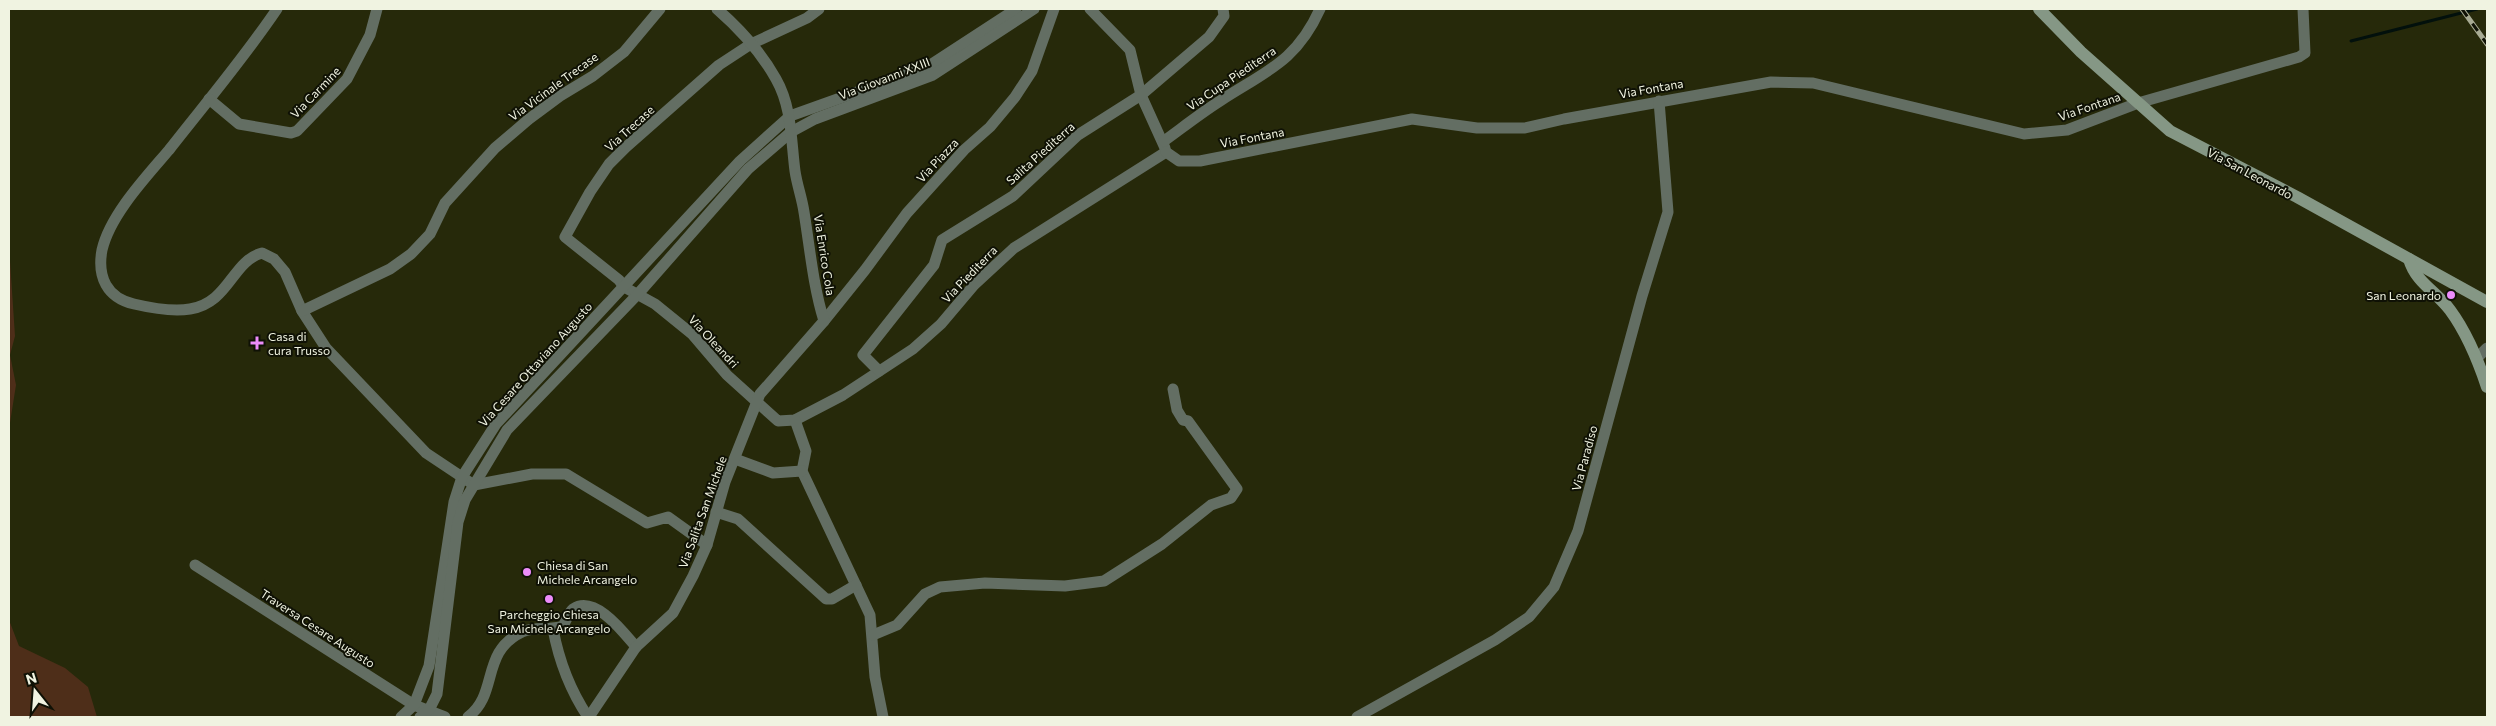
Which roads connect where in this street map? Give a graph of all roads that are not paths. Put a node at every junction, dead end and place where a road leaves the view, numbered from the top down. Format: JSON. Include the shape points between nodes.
{"nodes":[{"id":1,"x":277,"y":9,"type":"edge"},
{"id":2,"x":376,"y":9,"type":"edge"},
{"id":3,"x":660,"y":9,"type":"edge"},
{"id":4,"x":717,"y":9,"type":"edge"},
{"id":5,"x":819,"y":9,"type":"edge"},
{"id":6,"x":1016,"y":9,"type":"edge"},
{"id":7,"x":1034,"y":9,"type":"edge"},
{"id":8,"x":1054,"y":9,"type":"edge"},
{"id":9,"x":1090,"y":9,"type":"edge"},
{"id":10,"x":1223,"y":9,"type":"edge"},
{"id":11,"x":2038,"y":9,"type":"edge"},
{"id":12,"x":2304,"y":9,"type":"edge"},
{"id":13,"x":1321,"y":10,"type":"edge"},
{"id":14,"x":751,"y":44,"type":"junction"},
{"id":15,"x":1141,"y":95,"type":"junction"},
{"id":16,"x":209,"y":100,"type":"junction"},
{"id":17,"x":1659,"y":101,"type":"junction"},
{"id":18,"x":2138,"y":102,"type":"junction"},
{"id":19,"x":790,"y":116,"type":"junction"},
{"id":20,"x":791,"y":132,"type":"junction"},
{"id":21,"x":1165,"y":146,"type":"junction"},
{"id":22,"x":2409,"y":259,"type":"junction"},
{"id":23,"x":624,"y":287,"type":"junction"},
{"id":24,"x":638,"y":294,"type":"junction"},
{"id":25,"x":2487,"y":302,"type":"edge"},
{"id":26,"x":302,"y":311,"type":"junction"},
{"id":27,"x":824,"y":321,"type":"junction"},
{"id":28,"x":2487,"y":348,"type":"edge"},
{"id":29,"x":2477,"y":358,"type":"junction"},
{"id":30,"x":879,"y":371,"type":"junction"},
{"id":31,"x":2487,"y":387,"type":"edge"},
{"id":32,"x":1173,"y":389,"type":"dead end"},
{"id":33,"x":756,"y":403,"type":"junction"},
{"id":34,"x":795,"y":420,"type":"junction"},
{"id":35,"x":735,"y":459,"type":"junction"},
{"id":36,"x":802,"y":470,"type":"junction"},
{"id":37,"x":462,"y":477,"type":"junction"},
{"id":38,"x":474,"y":485,"type":"junction"},
{"id":39,"x":716,"y":512,"type":"junction"},
{"id":40,"x":707,"y":545,"type":"junction"},
{"id":41,"x":195,"y":565,"type":"dead end"},
{"id":42,"x":856,"y":585,"type":"junction"},
{"id":43,"x":553,"y":629,"type":"junction"},
{"id":44,"x":873,"y":635,"type":"junction"},
{"id":45,"x":636,"y":647,"type":"junction"},
{"id":46,"x":414,"y":705,"type":"junction"},
{"id":47,"x":425,"y":714,"type":"edge"},
{"id":48,"x":401,"y":717,"type":"edge"},
{"id":49,"x":445,"y":717,"type":"edge"},
{"id":50,"x":468,"y":717,"type":"edge"},
{"id":51,"x":588,"y":717,"type":"edge"},
{"id":52,"x":882,"y":717,"type":"edge"},
{"id":53,"x":1356,"y":717,"type":"edge"}],
"edges":[{"from":1,"to":16,"type":"street"},
{"from":2,"to":16,"type":"street","name":"Via Carmine","via":[[370,35],[348,79],[297,131],[247,127]]},
{"from":3,"to":26,"type":"street","name":"Via Vicinale Trecase","via":[[624,52],[529,119],[495,148],[445,203],[430,234],[411,254],[390,269]]},
{"from":4,"to":14,"type":"street","name":"Via Enrico Cola"},
{"from":5,"to":14,"type":"street","name":"Via Trecase","via":[[807,18]]},
{"from":6,"to":19,"type":"street","name":"Via Giovanni XXIII","via":[[927,67]]},
{"from":7,"to":20,"type":"street","name":"Via Giovanni XXIII","via":[[933,75],[815,119]]},
{"from":8,"to":27,"type":"street","name":"Via Piazza","via":[[1032,71],[1015,97],[907,212]]},
{"from":9,"to":15,"type":"street","via":[[1130,50]]},
{"from":10,"to":15,"type":"street","via":[[1224,16],[1209,37]]},
{"from":11,"to":18,"type":"main road","name":"Via San Leonardo"},
{"from":12,"to":18,"type":"street","name":"Via Fontana","via":[[2305,53],[2299,57]]},
{"from":13,"to":21,"type":"street","name":"Via Cupa Piediterra","via":[[1300,45],[1281,63],[1222,100]]},
{"from":14,"to":19,"type":"street","name":"Via Enrico Cola","via":[[776,79]]},
{"from":14,"to":23,"type":"street","name":"Via Trecase","via":[[719,66],[626,147],[604,171],[565,237]]},
{"from":15,"to":21,"type":"street"},
{"from":15,"to":30,"type":"street","name":"Salita Piediterra","via":[[1078,135],[1013,196],[942,240],[934,265],[863,356]]},
{"from":16,"to":26,"type":"street","via":[[113,224],[102,250],[101,273],[108,289],[120,301],[149,307],[190,309],[206,304],[222,293],[246,261],[262,253],[274,259],[285,272]]},
{"from":17,"to":18,"type":"street","name":"Via Fontana","via":[[1772,82],[1813,83],[2024,134],[2067,130]]},
{"from":17,"to":21,"type":"street","name":"Via Fontana","via":[[1525,128],[1477,128],[1412,119],[1200,161],[1179,161]]},
{"from":17,"to":53,"type":"street","name":"Via Paradiso","via":[[1668,212],[1578,532],[1554,587],[1529,617],[1495,640]]},
{"from":18,"to":22,"type":"main road","name":"Via San Leonardo","via":[[2170,131]]},
{"from":19,"to":20,"type":"street","name":"Via Enrico Cola"},
{"from":19,"to":23,"type":"street","name":"Via Cesare Ottaviano Augusto","via":[[740,161]]},
{"from":20,"to":24,"type":"street","name":"Via Cesare Ottaviano Augusto","via":[[748,169]]},
{"from":20,"to":27,"type":"street","name":"Via Enrico Cola","via":[[808,253]]},
{"from":21,"to":30,"type":"street","name":"Via Piediterra","via":[[1014,248],[974,285],[941,324],[913,349]]},
{"from":22,"to":25,"type":"main road","name":"Via San Leonardo"},
{"from":22,"to":29,"type":"main road","via":[[2412,272],[2449,309]]},
{"from":23,"to":24,"type":"street","name":"Via Oleandri"},
{"from":23,"to":37,"type":"street","name":"Via Cesare Ottaviano Augusto","via":[[496,424]]},
{"from":24,"to":33,"type":"street","name":"Via Oleandri","via":[[656,304],[692,334]]},
{"from":24,"to":38,"type":"street","name":"Via Cesare Ottaviano Augusto","via":[[507,430]]},
{"from":26,"to":37,"type":"street","via":[[326,348],[407,434],[426,453]]},
{"from":27,"to":33,"type":"street","via":[[760,394]]},
{"from":28,"to":29,"type":"street"},
{"from":29,"to":31,"type":"main road"},
{"from":30,"to":34,"type":"street","name":"Via Piediterra","via":[[843,395]]},
{"from":32,"to":44,"type":"street","via":[[1176,410],[1183,420],[1188,421],[1236,489],[1231,498],[1211,505],[1162,544],[1104,580],[1065,586],[985,583],[940,587],[925,594],[897,625]]},
{"from":33,"to":34,"type":"street","name":"Via Oleandri","via":[[778,421]]},
{"from":33,"to":35,"type":"street","name":"Via Salita San Michele"},
{"from":34,"to":36,"type":"street","via":[[806,451]]},
{"from":35,"to":36,"type":"street","via":[[773,473]]},
{"from":35,"to":39,"type":"street","name":"Via Salita San Michele"},
{"from":36,"to":42,"type":"street"},
{"from":37,"to":38,"type":"street"},
{"from":37,"to":46,"type":"street","name":"Via Cesare Ottaviano Augusto","via":[[450,520],[429,666]]},
{"from":38,"to":40,"type":"street","via":[[532,474],[566,474],[647,523],[668,517]]},
{"from":38,"to":47,"type":"street","name":"Via Cesare Ottaviano Augusto","via":[[458,522],[437,694]]},
{"from":39,"to":40,"type":"street","name":"Via Salita San Michele"},
{"from":39,"to":42,"type":"street","via":[[738,519],[826,599],[832,599]]},
{"from":40,"to":45,"type":"street","name":"Via Salita San Michele","via":[[673,613]]},
{"from":41,"to":46,"type":"street","name":"Traversa Cesare Augusto"},
{"from":42,"to":44,"type":"street","via":[[870,615]]},
{"from":43,"to":45,"type":"street","via":[[563,626],[572,610],[581,606],[591,607],[604,614]]},
{"from":43,"to":50,"type":"street","via":[[537,627],[503,646],[494,660],[482,701],[476,712]]},
{"from":43,"to":51,"type":"street","via":[[573,695]]},
{"from":44,"to":52,"type":"street","via":[[875,677]]},
{"from":45,"to":51,"type":"street","name":"Via Salita San Michele"},
{"from":46,"to":47,"type":"street","name":"Traversa Cesare Augusto"},
{"from":46,"to":48,"type":"street","name":"Via Cesare Ottaviano Augusto"},
{"from":47,"to":49,"type":"street","name":"Traversa Cesare Augusto"}]}
